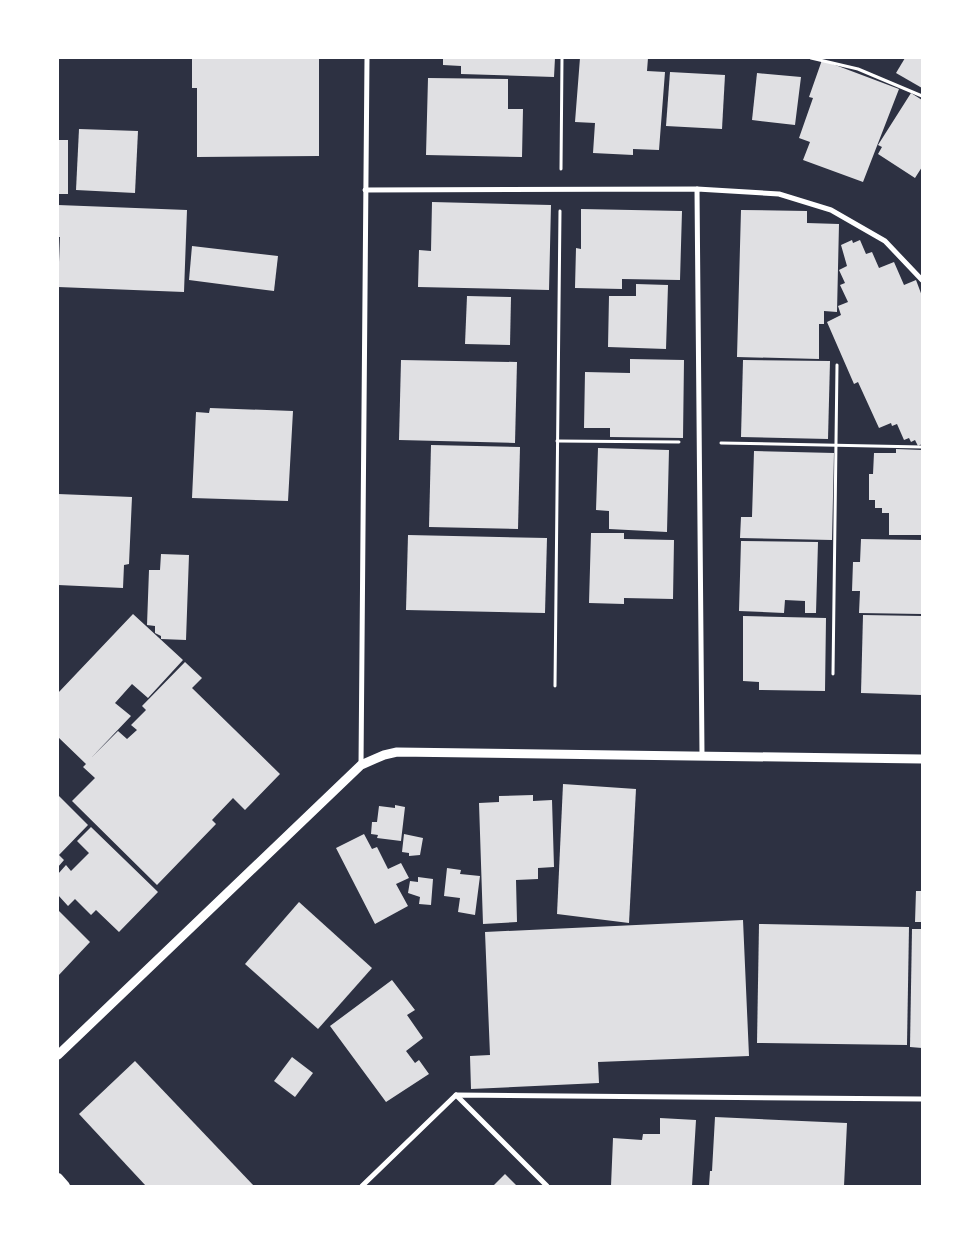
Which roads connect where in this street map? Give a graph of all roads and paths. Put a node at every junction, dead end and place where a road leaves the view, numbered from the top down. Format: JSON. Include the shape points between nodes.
{"nodes":[{"id":1,"x":367,"y":58,"type":"edge"},
{"id":2,"x":562,"y":58,"type":"edge"},
{"id":3,"x":811,"y":58,"type":"edge"},
{"id":4,"x":922,"y":96,"type":"edge"},
{"id":5,"x":561,"y":189,"type":"junction"},
{"id":6,"x":697,"y":189,"type":"junction"},
{"id":7,"x":365,"y":190,"type":"junction"},
{"id":8,"x":922,"y":280,"type":"edge"},
{"id":9,"x":837,"y":366,"type":"dead end"},
{"id":10,"x":557,"y":441,"type":"junction"},
{"id":11,"x":699,"y":443,"type":"junction"},
{"id":12,"x":836,"y":445,"type":"junction"},
{"id":13,"x":922,"y":447,"type":"edge"},
{"id":14,"x":834,"y":674,"type":"dead end"},
{"id":15,"x":555,"y":686,"type":"dead end"},
{"id":16,"x":702,"y":754,"type":"junction"},
{"id":17,"x":922,"y":759,"type":"edge"},
{"id":18,"x":360,"y":765,"type":"junction"},
{"id":19,"x":58,"y":1055,"type":"edge"},
{"id":20,"x":456,"y":1095,"type":"junction"},
{"id":21,"x":922,"y":1099,"type":"edge"},
{"id":22,"x":58,"y":1178,"type":"edge"},
{"id":23,"x":65,"y":1186,"type":"edge"},
{"id":24,"x":362,"y":1186,"type":"edge"},
{"id":25,"x":547,"y":1186,"type":"edge"}],
"edges":[{"from":1,"to":7,"type":"street"},
{"from":2,"to":5,"type":"path"},
{"from":3,"to":4,"type":"path","via":[[858,68]]},
{"from":5,"to":6,"type":"street"},
{"from":5,"to":7,"type":"street"},
{"from":5,"to":10,"type":"path"},
{"from":6,"to":8,"type":"street","via":[[779,194],[831,210],[885,241]]},
{"from":6,"to":11,"type":"street"},
{"from":7,"to":18,"type":"street"},
{"from":9,"to":12,"type":"path"},
{"from":10,"to":11,"type":"path"},
{"from":10,"to":15,"type":"path"},
{"from":11,"to":12,"type":"path"},
{"from":11,"to":16,"type":"street"},
{"from":12,"to":13,"type":"path"},
{"from":12,"to":14,"type":"path"},
{"from":16,"to":17,"type":"street"},
{"from":16,"to":18,"type":"street","via":[[397,752]]},
{"from":18,"to":19,"type":"street"},
{"from":20,"to":21,"type":"street"},
{"from":20,"to":24,"type":"street"},
{"from":20,"to":25,"type":"street"},
{"from":22,"to":23,"type":"main road"}]}
